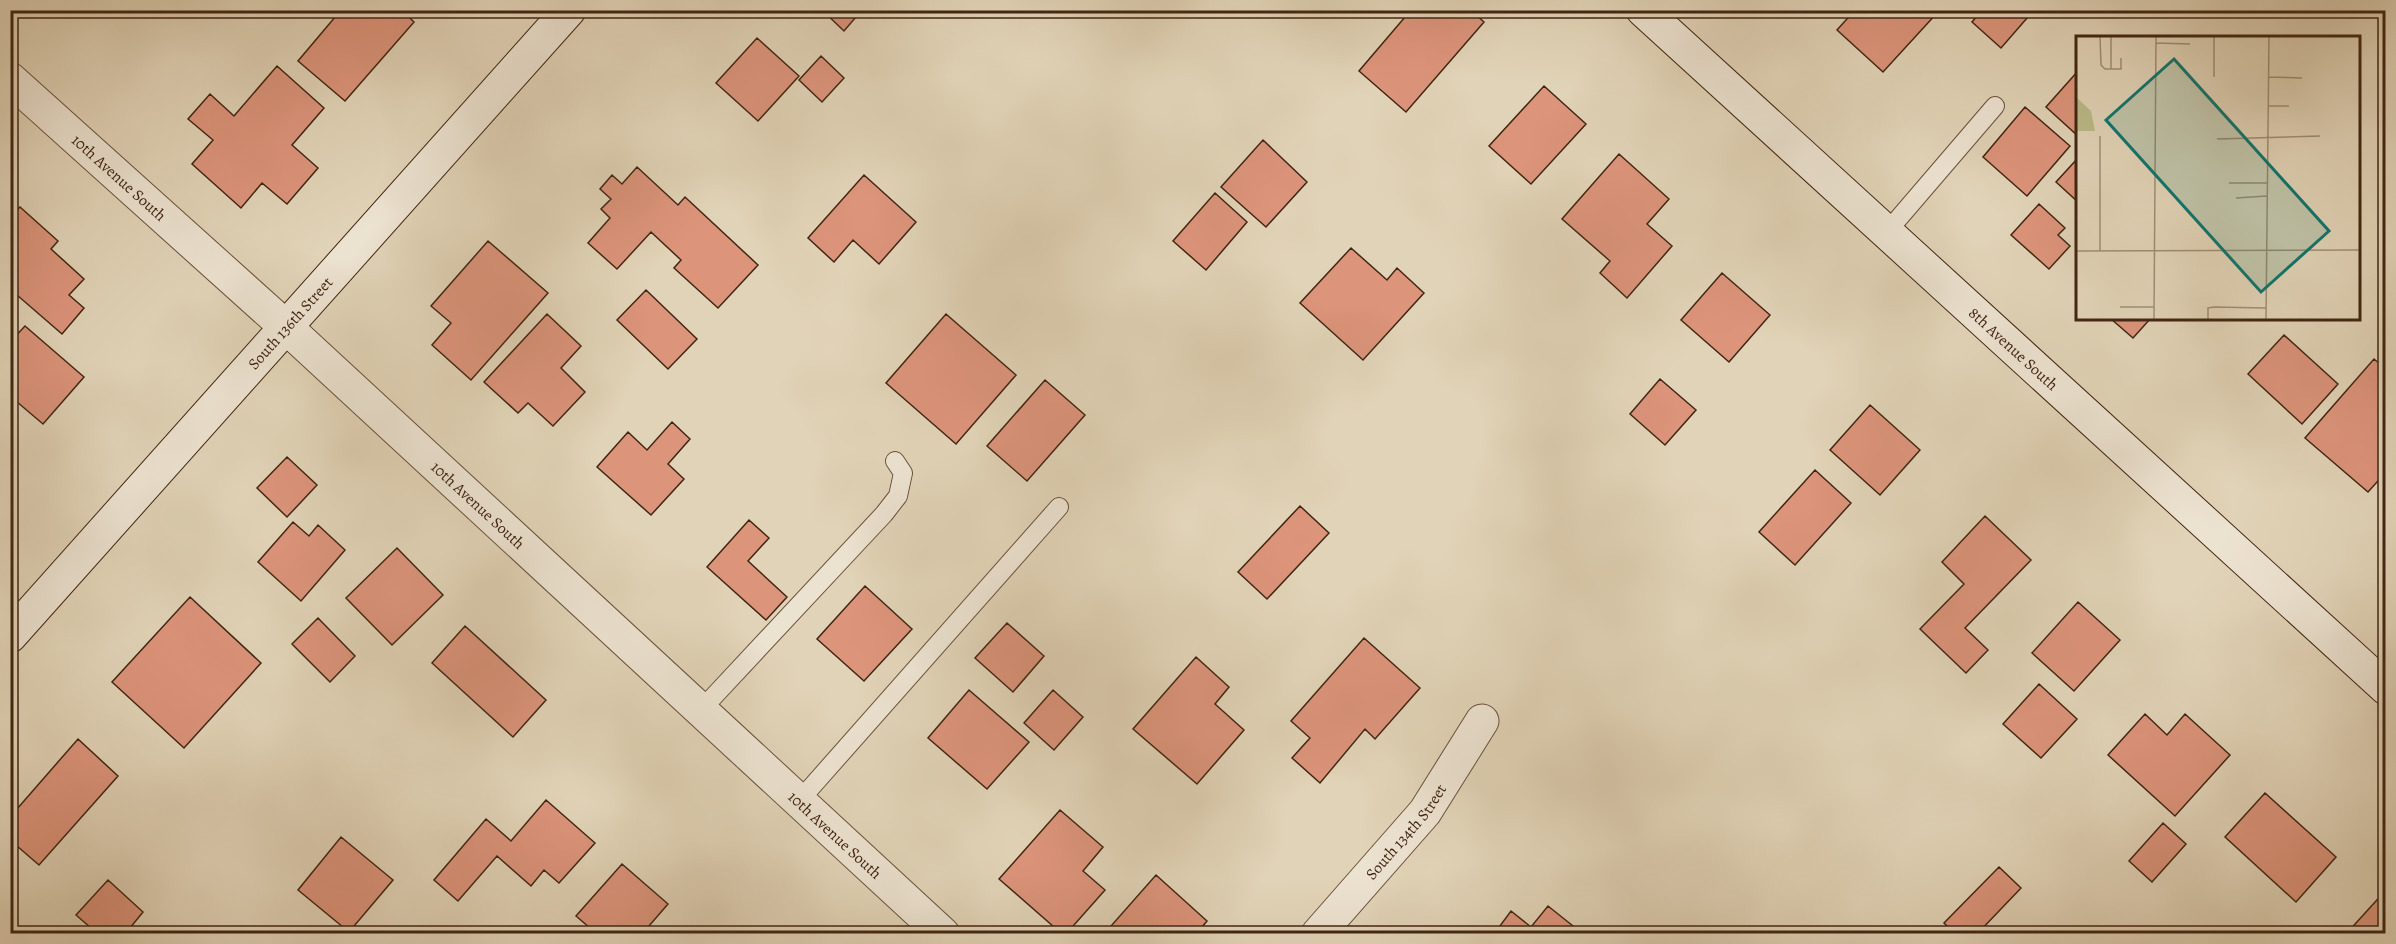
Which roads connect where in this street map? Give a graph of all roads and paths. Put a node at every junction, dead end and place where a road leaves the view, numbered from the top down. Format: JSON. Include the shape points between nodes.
{"nodes":[{"id":1,"x":569,"y":10,"type":"edge"},
{"id":2,"x":1643,"y":10,"type":"edge"},
{"id":3,"x":10,"y":79,"type":"edge"},
{"id":4,"x":1995,"y":106,"type":"dead end"},
{"id":5,"x":1886,"y":233,"type":"junction"},
{"id":6,"x":287,"y":328,"type":"junction"},
{"id":7,"x":895,"y":461,"type":"dead end"},
{"id":8,"x":1059,"y":507,"type":"dead end"},
{"id":9,"x":10,"y":636,"type":"edge"},
{"id":10,"x":2385,"y":688,"type":"edge"},
{"id":11,"x":701,"y":710,"type":"junction"},
{"id":12,"x":1482,"y":721,"type":"dead end"},
{"id":13,"x":799,"y":801,"type":"junction"},
{"id":14,"x":943,"y":933,"type":"edge"},
{"id":15,"x":1318,"y":933,"type":"edge"}],
"edges":[{"from":1,"to":6,"type":"street","name":"South 136th Street"},
{"from":2,"to":5,"type":"street","name":"8th Avenue South"},
{"from":3,"to":6,"type":"street","name":"10th Avenue South"},
{"from":4,"to":5,"type":"lane"},
{"from":5,"to":10,"type":"street","name":"8th Avenue South"},
{"from":6,"to":9,"type":"street","name":"South 136th Street"},
{"from":6,"to":11,"type":"street","name":"10th Avenue South"},
{"from":7,"to":11,"type":"lane","via":[[903,473],[898,496],[884,514]]},
{"from":8,"to":13,"type":"lane"},
{"from":11,"to":13,"type":"street","name":"10th Avenue South"},
{"from":12,"to":15,"type":"street","name":"South 134th Street","via":[[1425,812]]},
{"from":13,"to":14,"type":"street","name":"10th Avenue South"}]}
